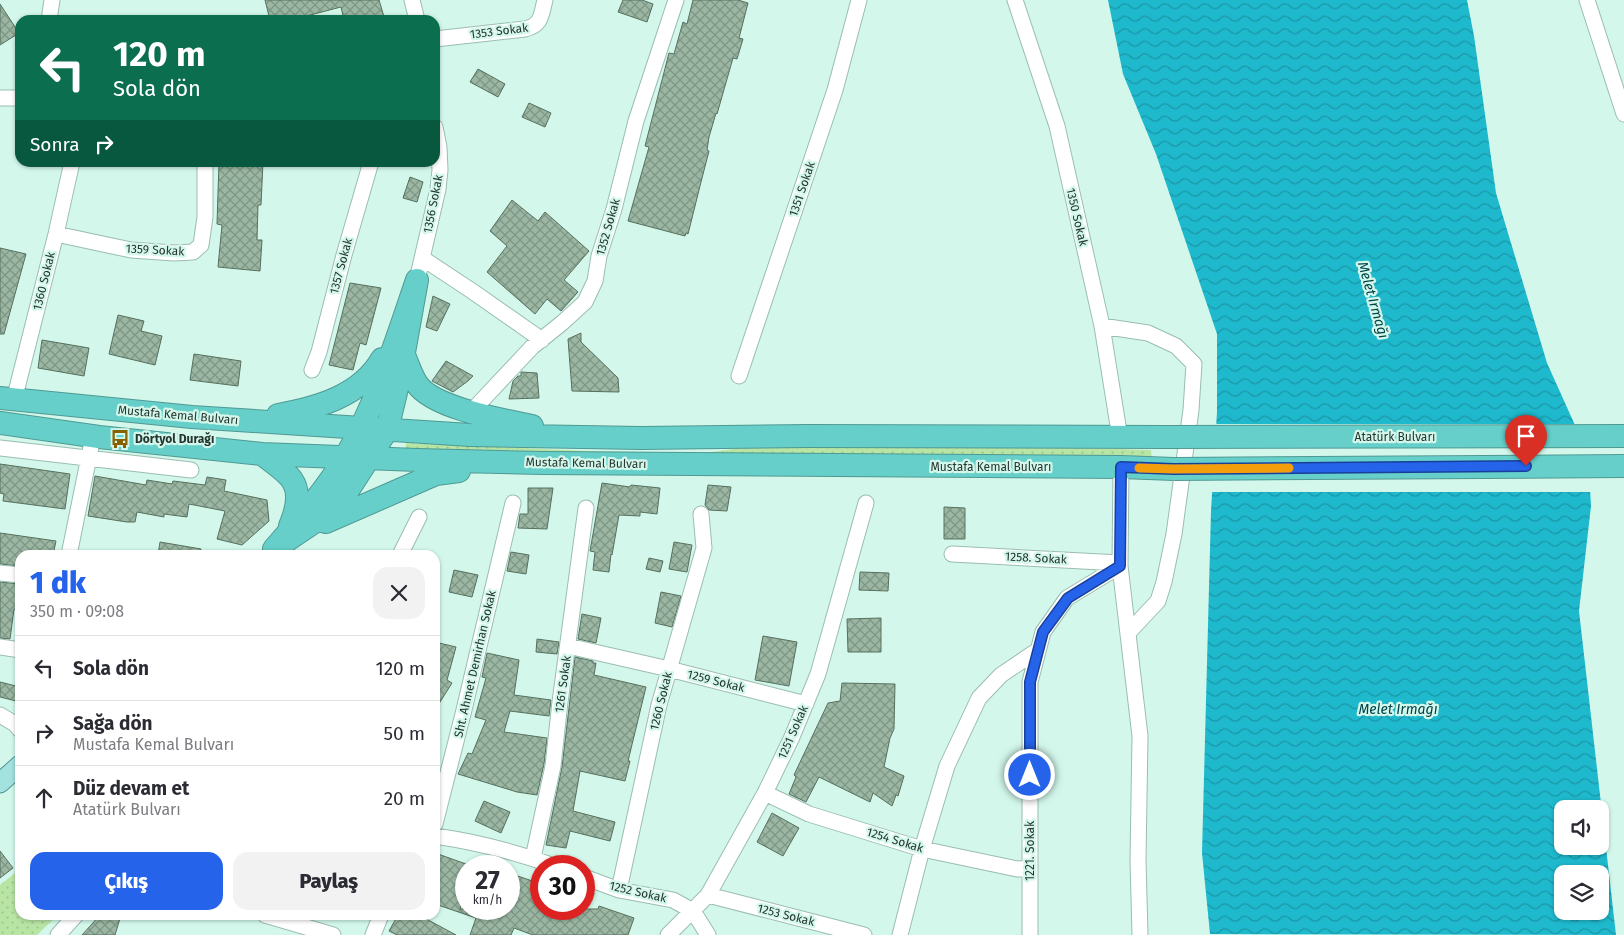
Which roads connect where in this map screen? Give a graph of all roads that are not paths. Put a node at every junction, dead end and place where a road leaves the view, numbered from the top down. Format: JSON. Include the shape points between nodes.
{"nodes":[{"id":1,"x":52,"y":0,"type":"edge"},
{"id":2,"x":412,"y":0,"type":"edge"},
{"id":3,"x":546,"y":0,"type":"edge"},
{"id":4,"x":676,"y":0,"type":"edge"},
{"id":5,"x":859,"y":0,"type":"edge"},
{"id":6,"x":1016,"y":0,"type":"edge"},
{"id":7,"x":1587,"y":0,"type":"edge"},
{"id":8,"x":50,"y":15,"type":"edge"},
{"id":9,"x":416,"y":15,"type":"edge"},
{"id":10,"x":440,"y":38,"type":"edge"},
{"id":11,"x":0,"y":98,"type":"edge"},
{"id":12,"x":15,"y":98,"type":"edge"},
{"id":13,"x":1624,"y":114,"type":"edge"},
{"id":14,"x":71,"y":167,"type":"edge"},
{"id":15,"x":205,"y":167,"type":"edge"},
{"id":16,"x":370,"y":167,"type":"edge"},
{"id":17,"x":440,"y":167,"type":"edge"},
{"id":18,"x":56,"y":234,"type":"junction"},
{"id":19,"x":422,"y":258,"type":"junction"},
{"id":20,"x":417,"y":280,"type":"junction"},
{"id":21,"x":402,"y":325,"type":"junction"},
{"id":22,"x":1102,"y":326,"type":"junction"},
{"id":23,"x":542,"y":340,"type":"junction"},
{"id":24,"x":404,"y":355,"type":"junction"},
{"id":25,"x":312,"y":370,"type":"dead end"},
{"id":26,"x":739,"y":376,"type":"dead end"},
{"id":27,"x":7,"y":399,"type":"edge"},
{"id":28,"x":472,"y":411,"type":"junction"},
{"id":29,"x":246,"y":420,"type":"junction"},
{"id":30,"x":0,"y":423,"type":"edge"},
{"id":31,"x":360,"y":428,"type":"junction"},
{"id":32,"x":387,"y":430,"type":"junction"},
{"id":33,"x":1624,"y":436,"type":"edge"},
{"id":34,"x":582,"y":437,"type":"junction"},
{"id":35,"x":1120,"y":438,"type":"junction"},
{"id":36,"x":1165,"y":438,"type":"joint"},
{"id":37,"x":91,"y":447,"type":"junction"},
{"id":38,"x":0,"y":448,"type":"edge"},
{"id":39,"x":262,"y":454,"type":"junction"},
{"id":40,"x":346,"y":457,"type":"junction"},
{"id":41,"x":369,"y":458,"type":"junction"},
{"id":42,"x":542,"y":463,"type":"junction"},
{"id":43,"x":1624,"y":466,"type":"edge"},
{"id":44,"x":1121,"y":467,"type":"junction"},
{"id":45,"x":191,"y":470,"type":"dead end"},
{"id":46,"x":513,"y":503,"type":"dead end"},
{"id":47,"x":866,"y":503,"type":"dead end"},
{"id":48,"x":586,"y":508,"type":"dead end"},
{"id":49,"x":701,"y":514,"type":"dead end"},
{"id":50,"x":420,"y":517,"type":"dead end"},
{"id":51,"x":70,"y":550,"type":"edge"},
{"id":52,"x":273,"y":550,"type":"edge"},
{"id":53,"x":273,"y":550,"type":"edge"},
{"id":54,"x":274,"y":550,"type":"edge"},
{"id":55,"x":275,"y":550,"type":"edge"},
{"id":56,"x":403,"y":550,"type":"edge"},
{"id":57,"x":952,"y":554,"type":"dead end"},
{"id":58,"x":1120,"y":565,"type":"junction"},
{"id":59,"x":0,"y":573,"type":"edge"},
{"id":60,"x":15,"y":574,"type":"edge"},
{"id":61,"x":1128,"y":633,"type":"junction"},
{"id":62,"x":568,"y":646,"type":"junction"},
{"id":63,"x":0,"y":647,"type":"edge"},
{"id":64,"x":15,"y":649,"type":"edge"},
{"id":65,"x":1038,"y":650,"type":"junction"},
{"id":66,"x":669,"y":669,"type":"junction"},
{"id":67,"x":806,"y":704,"type":"junction"},
{"id":68,"x":0,"y":710,"type":"edge"},
{"id":69,"x":15,"y":714,"type":"edge"},
{"id":70,"x":0,"y":715,"type":"edge"},
{"id":71,"x":15,"y":725,"type":"edge"},
{"id":72,"x":15,"y":770,"type":"edge"},
{"id":73,"x":0,"y":783,"type":"edge"},
{"id":74,"x":765,"y":793,"type":"junction"},
{"id":75,"x":440,"y":804,"type":"edge"},
{"id":76,"x":440,"y":837,"type":"edge"},
{"id":77,"x":922,"y":849,"type":"junction"},
{"id":78,"x":534,"y":855,"type":"edge"},
{"id":79,"x":530,"y":857,"type":"edge"},
{"id":80,"x":1030,"y":868,"type":"junction"},
{"id":81,"x":595,"y":881,"type":"edge"},
{"id":82,"x":619,"y":890,"type":"junction"},
{"id":83,"x":708,"y":895,"type":"junction"},
{"id":84,"x":693,"y":911,"type":"junction"},
{"id":85,"x":72,"y":920,"type":"edge"},
{"id":86,"x":282,"y":920,"type":"edge"},
{"id":87,"x":379,"y":920,"type":"edge"},
{"id":88,"x":58,"y":935,"type":"edge"},
{"id":89,"x":333,"y":935,"type":"edge"},
{"id":90,"x":373,"y":935,"type":"edge"},
{"id":91,"x":668,"y":935,"type":"edge"},
{"id":92,"x":708,"y":935,"type":"edge"},
{"id":93,"x":864,"y":935,"type":"edge"},
{"id":94,"x":900,"y":935,"type":"edge"},
{"id":95,"x":1030,"y":935,"type":"edge"},
{"id":96,"x":1140,"y":935,"type":"edge"}],
"edges":[{"from":1,"to":8,"type":"street"},
{"from":2,"to":9,"type":"street"},
{"from":3,"to":10,"type":"street","name":"1353 Sokak","via":[[534,27]]},
{"from":4,"to":23,"type":"street","name":"1352 Sokak","via":[[636,121],[595,280],[585,302]]},
{"from":5,"to":26,"type":"street","name":"1351 Sokak","via":[[836,90]]},
{"from":6,"to":22,"type":"street","name":"1350 Sokak","via":[[1057,126]]},
{"from":7,"to":13,"type":"street"},
{"from":11,"to":12,"type":"street"},
{"from":14,"to":18,"type":"street","name":"1360 Sokak"},
{"from":15,"to":18,"type":"street","name":"1359 Sokak","via":[[205,217],[201,245],[193,252],[131,250]]},
{"from":16,"to":25,"type":"street","name":"1357 Sokak"},
{"from":17,"to":19,"type":"street","name":"1356 Sokak"},
{"from":18,"to":27,"type":"street","name":"1360 Sokak"},
{"from":19,"to":20,"type":"street","name":"1356 Sokak"},
{"from":19,"to":23,"type":"street"},
{"from":20,"to":21,"type":"highway"},
{"from":20,"to":24,"type":"highway"},
{"from":21,"to":29,"type":"highway","via":[[377,368],[352,391],[318,406]]},
{"from":21,"to":31,"type":"highway"},
{"from":22,"to":35,"type":"street","name":"1350 Sokak"},
{"from":22,"to":61,"type":"street","via":[[1148,334],[1176,346],[1194,364],[1174,534],[1164,582],[1158,601]]},
{"from":23,"to":28,"type":"street","name":"1352 Sokak"},
{"from":24,"to":28,"type":"highway","via":[[417,384],[429,395]]},
{"from":24,"to":32,"type":"highway"},
{"from":27,"to":29,"type":"highway","name":"Mustafa Kemal Bulvarı"},
{"from":28,"to":34,"type":"highway"},
{"from":29,"to":31,"type":"highway","name":"Mustafa Kemal Bulvarı"},
{"from":30,"to":37,"type":"highway","name":"Mustafa Kemal Bulvarı"},
{"from":31,"to":32,"type":"highway","name":"Mustafa Kemal Bulvarı"},
{"from":31,"to":40,"type":"highway"},
{"from":32,"to":34,"type":"highway","name":"Mustafa Kemal Bulvarı"},
{"from":32,"to":41,"type":"highway"},
{"from":33,"to":36,"type":"highway","name":"Atatürk Bulvarı","bridge":true},
{"from":34,"to":35,"type":"highway","name":"Mustafa Kemal Bulvarı"},
{"from":35,"to":36,"type":"highway","name":"Mustafa Kemal Bulvarı"},
{"from":37,"to":38,"type":"street"},
{"from":37,"to":39,"type":"highway","name":"Mustafa Kemal Bulvarı"},
{"from":37,"to":45,"type":"street"},
{"from":37,"to":51,"type":"street"},
{"from":39,"to":40,"type":"highway","name":"Mustafa Kemal Bulvarı"},
{"from":39,"to":53,"type":"highway","via":[[292,480],[298,497],[286,534]]},
{"from":40,"to":41,"type":"highway","name":"Mustafa Kemal Bulvarı"},
{"from":40,"to":52,"type":"highway","via":[[319,497]]},
{"from":41,"to":42,"type":"highway","name":"Mustafa Kemal Bulvarı"},
{"from":41,"to":54,"type":"highway","via":[[345,496],[329,512]]},
{"from":42,"to":44,"type":"highway","name":"Mustafa Kemal Bulvarı"},
{"from":42,"to":55,"type":"highway","via":[[436,474],[324,523]]},
{"from":43,"to":44,"type":"highway","name":"Mustafa Kemal Bulvarı","bridge":true},
{"from":44,"to":58,"type":"street"},
{"from":46,"to":75,"type":"street","name":"Sht. Ahmet Demirhan Sokak"},
{"from":47,"to":67,"type":"street","name":"1251 Sokak","via":[[820,666]]},
{"from":48,"to":62,"type":"street","name":"1261 Sokak"},
{"from":49,"to":66,"type":"street","name":"1260 Sokak","via":[[704,548]]},
{"from":50,"to":56,"type":"street"},
{"from":57,"to":58,"type":"street","name":"1258. Sokak"},
{"from":58,"to":61,"type":"street"},
{"from":58,"to":65,"type":"street","name":"1221. Sokak","via":[[1068,598],[1043,632]]},
{"from":59,"to":60,"type":"street"},
{"from":61,"to":96,"type":"street","via":[[1140,736]]},
{"from":62,"to":66,"type":"street","name":"1259 Sokak"},
{"from":62,"to":78,"type":"street","name":"1261 Sokak","via":[[553,766]]},
{"from":63,"to":64,"type":"street"},
{"from":65,"to":77,"type":"street","via":[[1001,674],[978,698],[947,766]]},
{"from":65,"to":80,"type":"street","name":"1221. Sokak","via":[[1030,682]]},
{"from":66,"to":67,"type":"street","name":"1259 Sokak"},
{"from":66,"to":82,"type":"street","name":"1260 Sokak"},
{"from":67,"to":74,"type":"street","name":"1251 Sokak"},
{"from":68,"to":69,"type":"street"},
{"from":70,"to":71,"type":"street"},
{"from":72,"to":73,"type":"main road"},
{"from":74,"to":77,"type":"street","name":"1254 Sokak","via":[[809,814]]},
{"from":74,"to":83,"type":"street","name":"1251 Sokak"},
{"from":76,"to":79,"type":"street","via":[[471,841]]},
{"from":77,"to":80,"type":"street","name":"1254 Sokak","via":[[1017,869]]},
{"from":77,"to":94,"type":"street"},
{"from":80,"to":95,"type":"street","name":"1221. Sokak"},
{"from":81,"to":82,"type":"street","name":"1252 Sokak"},
{"from":82,"to":84,"type":"street","name":"1252 Sokak","via":[[673,900]]},
{"from":83,"to":84,"type":"street","name":"1251 Sokak"},
{"from":83,"to":93,"type":"street","name":"1253 Sokak"},
{"from":84,"to":91,"type":"street","name":"1251 Sokak"},
{"from":84,"to":92,"type":"street"},
{"from":85,"to":88,"type":"street"},
{"from":86,"to":89,"type":"street"},
{"from":87,"to":90,"type":"street"}]}
